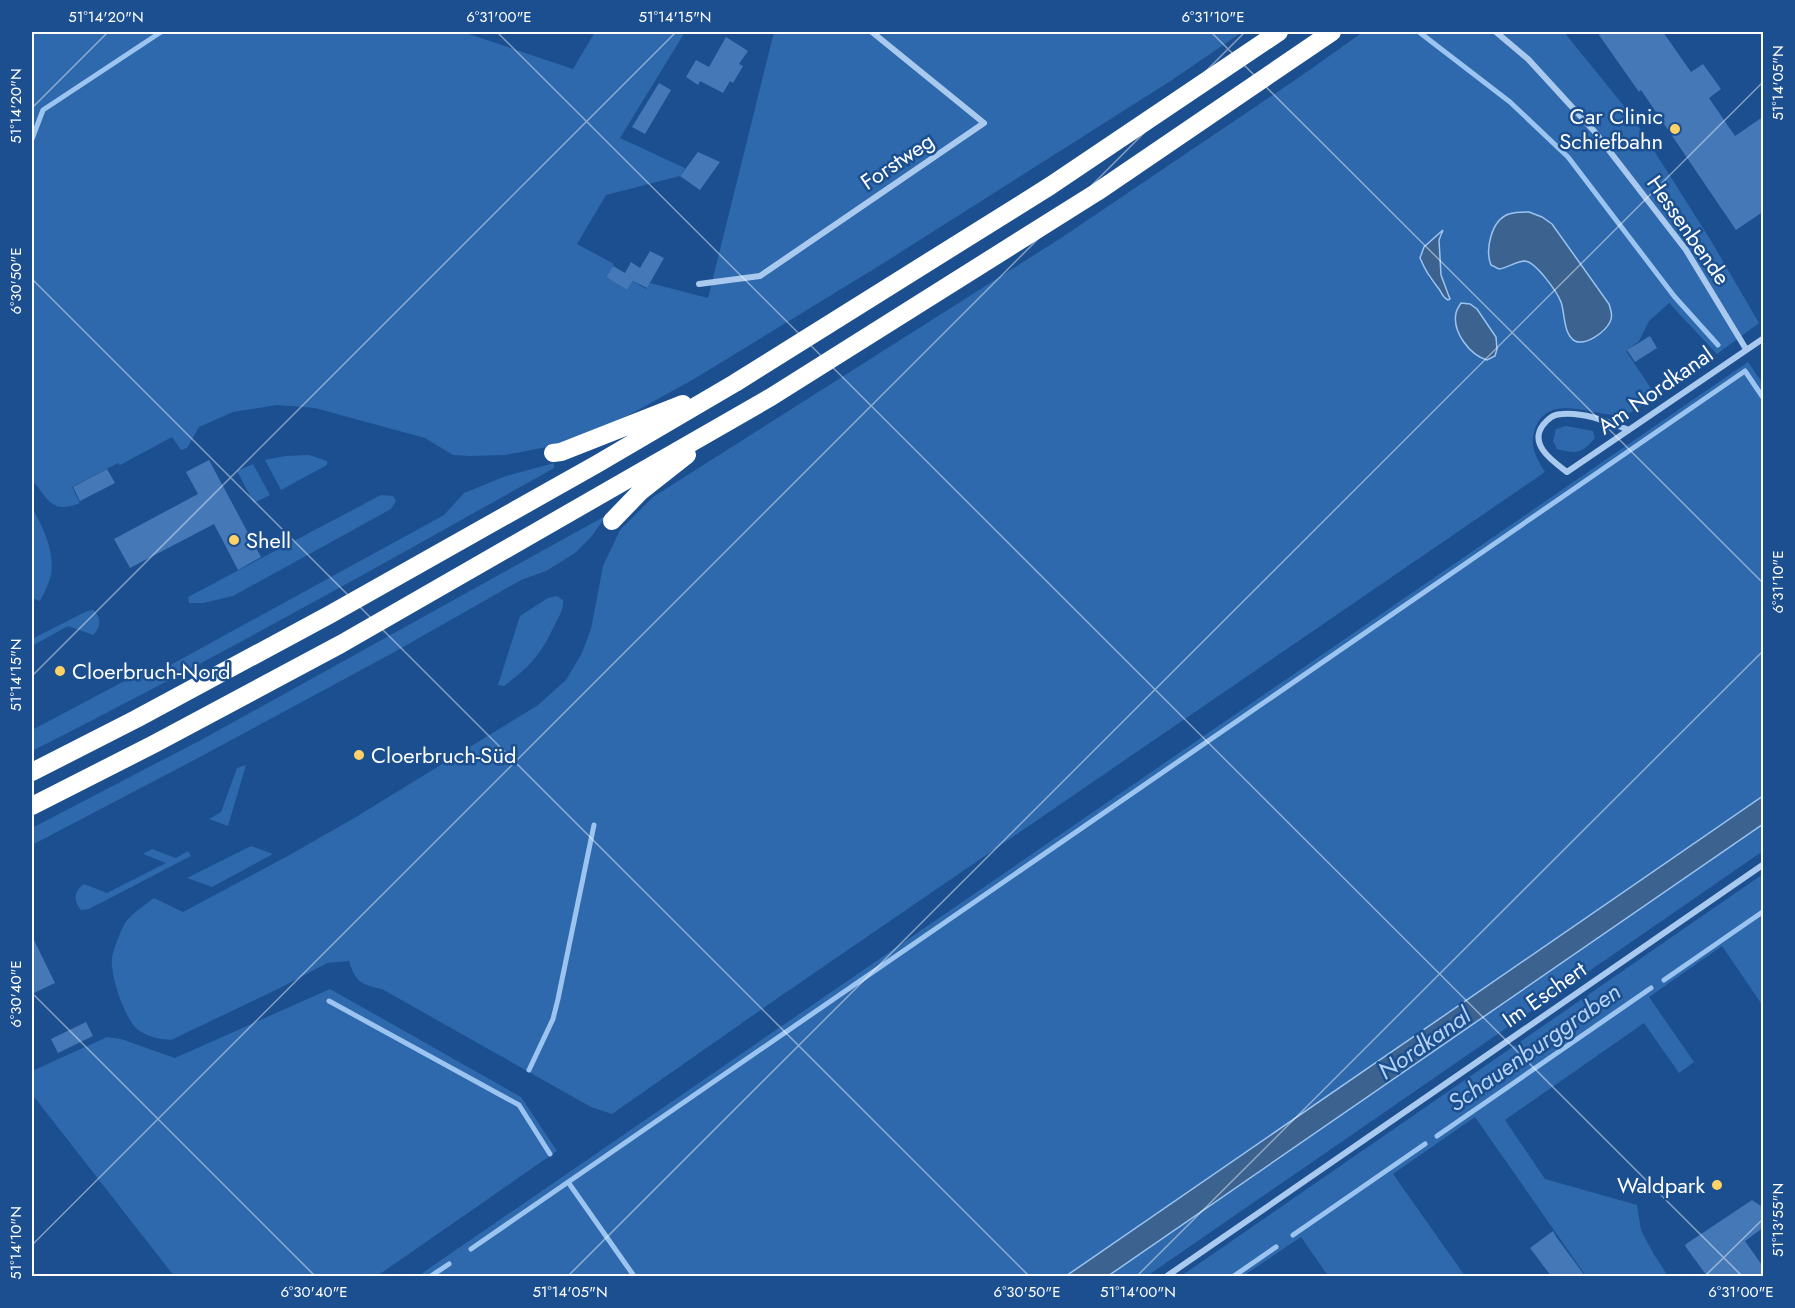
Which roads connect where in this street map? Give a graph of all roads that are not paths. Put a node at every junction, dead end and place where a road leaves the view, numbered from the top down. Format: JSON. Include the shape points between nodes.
{"nodes":[{"id":1,"x":872,"y":32,"type":"edge"},
{"id":2,"x":1279,"y":32,"type":"edge"},
{"id":3,"x":1332,"y":32,"type":"edge"},
{"id":4,"x":1496,"y":32,"type":"edge"},
{"id":5,"x":699,"y":284,"type":"dead end"},
{"id":6,"x":1764,"y":338,"type":"edge"},
{"id":7,"x":1746,"y":349,"type":"junction"},
{"id":8,"x":735,"y":383,"type":"junction"},
{"id":9,"x":771,"y":397,"type":"junction"},
{"id":10,"x":1629,"y":430,"type":"junction"},
{"id":11,"x":553,"y":453,"type":"dead end"},
{"id":12,"x":612,"y":521,"type":"dead end"},
{"id":13,"x":32,"y":772,"type":"edge"},
{"id":14,"x":32,"y":806,"type":"edge"},
{"id":15,"x":1764,"y":864,"type":"edge"},
{"id":16,"x":1167,"y":1276,"type":"edge"}],
"edges":[{"from":1,"to":5,"type":"street","name":"Forstweg","via":[[984,123],[760,276]]},
{"from":2,"to":8,"type":"highway","via":[[1050,186]]},
{"from":3,"to":9,"type":"highway","via":[[1098,192]]},
{"from":4,"to":7,"type":"street","name":"Hessenbende","via":[[1528,59],[1601,140],[1686,250]]},
{"from":6,"to":7,"type":"street","name":"Am Nordkanal"},
{"from":7,"to":10,"type":"street","name":"Am Nordkanal"},
{"from":8,"to":11,"type":"highway"},
{"from":8,"to":13,"type":"highway","via":[[340,609]]},
{"from":9,"to":12,"type":"highway","via":[[675,464]]},
{"from":9,"to":14,"type":"highway","via":[[341,644]]},
{"from":10,"to":10,"type":"street","name":"Am Nordkanal","via":[[1592,417],[1564,413],[1548,420],[1540,429],[1538,440],[1542,450],[1567,472]]},
{"from":15,"to":16,"type":"street","name":"Im Eschert"}]}
